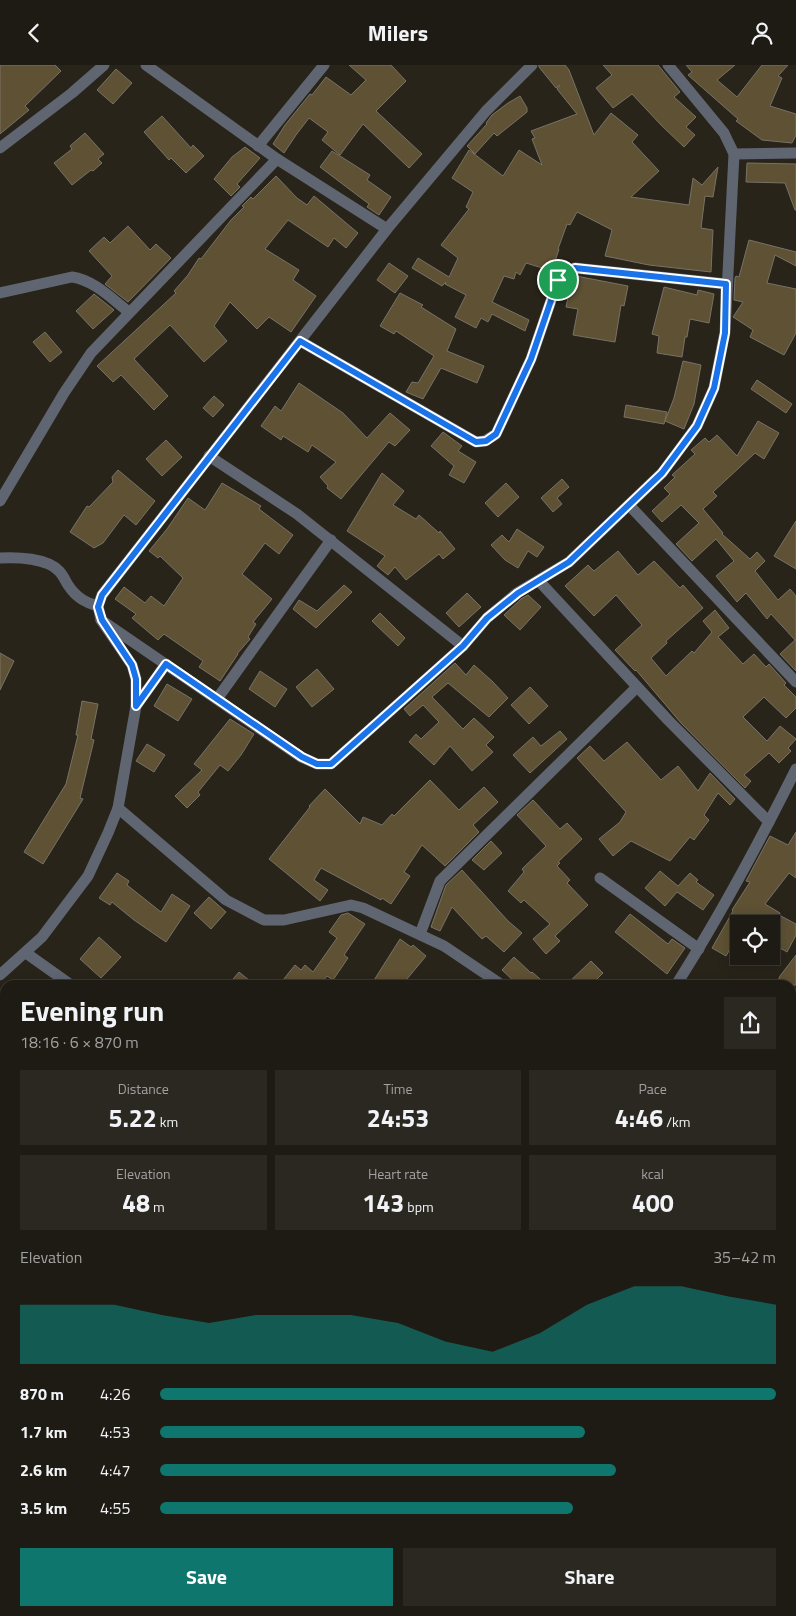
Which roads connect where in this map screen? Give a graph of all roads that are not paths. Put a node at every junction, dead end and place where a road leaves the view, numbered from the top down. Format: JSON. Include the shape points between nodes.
{"nodes":[{"id":1,"x":104,"y":65,"type":"edge"},
{"id":2,"x":146,"y":65,"type":"edge"},
{"id":3,"x":324,"y":65,"type":"edge"},
{"id":4,"x":532,"y":65,"type":"edge"},
{"id":5,"x":668,"y":65,"type":"edge"},
{"id":6,"x":258,"y":146,"type":"junction"},
{"id":7,"x":0,"y":148,"type":"edge"},
{"id":8,"x":796,"y":153,"type":"edge"},
{"id":9,"x":734,"y":154,"type":"junction"},
{"id":10,"x":277,"y":159,"type":"junction"},
{"id":11,"x":387,"y":229,"type":"junction"},
{"id":12,"x":726,"y":284,"type":"junction"},
{"id":13,"x":0,"y":293,"type":"edge"},
{"id":14,"x":130,"y":312,"type":"junction"},
{"id":15,"x":300,"y":341,"type":"junction"},
{"id":16,"x":210,"y":455,"type":"junction"},
{"id":17,"x":0,"y":501,"type":"edge"},
{"id":18,"x":629,"y":505,"type":"junction"},
{"id":19,"x":331,"y":540,"type":"junction"},
{"id":20,"x":0,"y":559,"type":"edge"},
{"id":21,"x":539,"y":581,"type":"junction"},
{"id":22,"x":98,"y":607,"type":"junction"},
{"id":23,"x":102,"y":620,"type":"junction"},
{"id":24,"x":463,"y":646,"type":"junction"},
{"id":25,"x":166,"y":664,"type":"junction"},
{"id":26,"x":796,"y":682,"type":"edge"},
{"id":27,"x":637,"y":687,"type":"junction"},
{"id":28,"x":217,"y":699,"type":"junction"},
{"id":29,"x":136,"y":706,"type":"junction"},
{"id":30,"x":796,"y":769,"type":"edge"},
{"id":31,"x":792,"y":788,"type":"edge"},
{"id":32,"x":118,"y":808,"type":"junction"},
{"id":33,"x":769,"y":822,"type":"junction"},
{"id":34,"x":600,"y":878,"type":"dead end"},
{"id":35,"x":420,"y":935,"type":"junction"},
{"id":36,"x":699,"y":949,"type":"junction"},
{"id":37,"x":26,"y":953,"type":"junction"},
{"id":38,"x":0,"y":975,"type":"edge"},
{"id":39,"x":64,"y":980,"type":"edge"},
{"id":40,"x":495,"y":980,"type":"edge"},
{"id":41,"x":679,"y":980,"type":"edge"}],
"edges":[{"from":1,"to":7,"type":"street"},
{"from":2,"to":6,"type":"street"},
{"from":3,"to":6,"type":"street"},
{"from":4,"to":11,"type":"street","via":[[486,111]]},
{"from":5,"to":9,"type":"street","via":[[724,133]]},
{"from":6,"to":10,"type":"street"},
{"from":8,"to":9,"type":"street"},
{"from":9,"to":12,"type":"street"},
{"from":10,"to":11,"type":"street"},
{"from":10,"to":14,"type":"street"},
{"from":11,"to":15,"type":"street"},
{"from":12,"to":15,"type":"street","via":[[575,268],[564,272],[558,280],[531,359],[496,434],[486,441],[476,442]]},
{"from":12,"to":18,"type":"street","via":[[725,333],[714,388],[697,426],[662,473]]},
{"from":13,"to":14,"type":"street","via":[[72,277],[82,278]]},
{"from":14,"to":17,"type":"street","via":[[91,353]]},
{"from":15,"to":16,"type":"street"},
{"from":16,"to":19,"type":"street","via":[[297,513]]},
{"from":16,"to":22,"type":"street","via":[[102,595]]},
{"from":18,"to":21,"type":"street","via":[[569,562]]},
{"from":18,"to":26,"type":"street"},
{"from":19,"to":24,"type":"street"},
{"from":19,"to":28,"type":"street"},
{"from":20,"to":22,"type":"street","via":[[16,557],[46,563],[59,571],[78,597]]},
{"from":21,"to":24,"type":"street","via":[[487,618]]},
{"from":21,"to":27,"type":"street"},
{"from":22,"to":23,"type":"street"},
{"from":23,"to":25,"type":"street"},
{"from":23,"to":29,"type":"street","via":[[132,665],[136,679]]},
{"from":24,"to":28,"type":"street","via":[[331,764],[317,764],[302,757]]},
{"from":25,"to":28,"type":"street"},
{"from":25,"to":29,"type":"street"},
{"from":27,"to":33,"type":"street"},
{"from":27,"to":35,"type":"street","via":[[440,881]]},
{"from":29,"to":32,"type":"street"},
{"from":30,"to":31,"type":"street"},
{"from":31,"to":33,"type":"street"},
{"from":32,"to":35,"type":"street","via":[[226,900],[264,920],[284,920],[351,905]]},
{"from":32,"to":37,"type":"street","via":[[88,876]]},
{"from":33,"to":36,"type":"street"},
{"from":34,"to":36,"type":"street"},
{"from":35,"to":40,"type":"street","via":[[444,946]]},
{"from":36,"to":41,"type":"street"},
{"from":37,"to":38,"type":"street"},
{"from":37,"to":39,"type":"street"}]}
